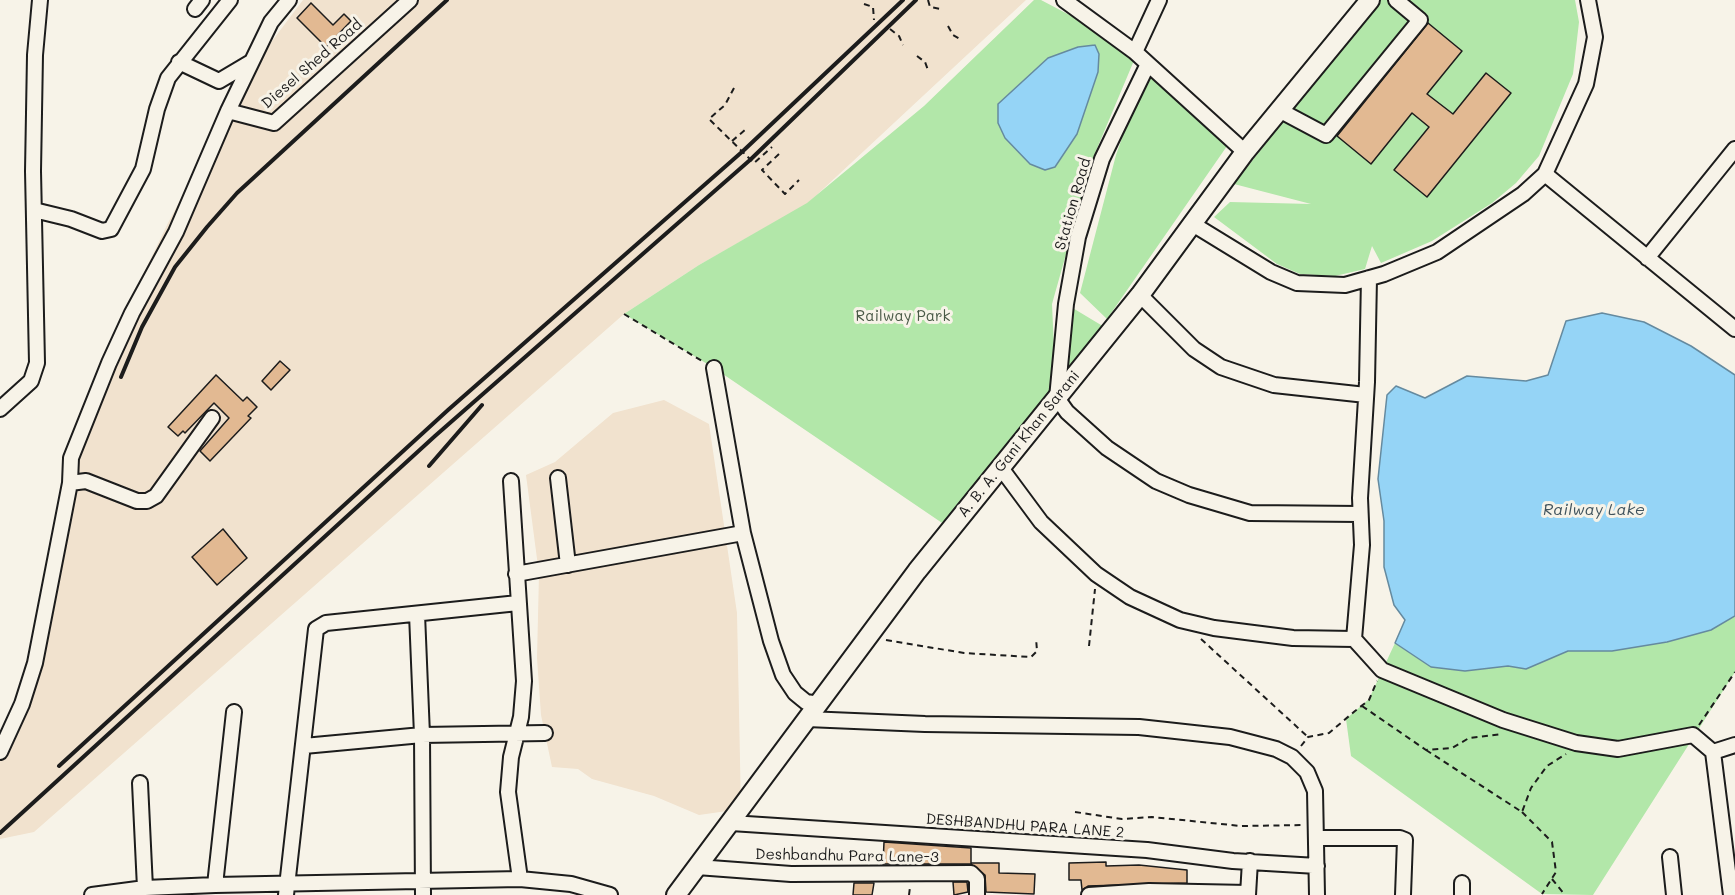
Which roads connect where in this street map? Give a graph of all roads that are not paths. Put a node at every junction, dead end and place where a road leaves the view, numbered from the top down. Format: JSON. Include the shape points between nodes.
{"nodes":[{"id":1,"x":40,"y":0,"type":"edge"},
{"id":2,"x":230,"y":0,"type":"edge"},
{"id":3,"x":289,"y":0,"type":"edge"},
{"id":4,"x":410,"y":0,"type":"edge"},
{"id":5,"x":1064,"y":0,"type":"edge"},
{"id":6,"x":1159,"y":0,"type":"edge"},
{"id":7,"x":1370,"y":0,"type":"edge"},
{"id":8,"x":1396,"y":0,"type":"edge"},
{"id":9,"x":1588,"y":0,"type":"edge"},
{"id":10,"x":1135,"y":52,"type":"junction"},
{"id":11,"x":252,"y":61,"type":"junction"},
{"id":12,"x":179,"y":62,"type":"junction"},
{"id":13,"x":1148,"y":64,"type":"junction"},
{"id":14,"x":1279,"y":110,"type":"junction"},
{"id":15,"x":228,"y":111,"type":"junction"},
{"id":16,"x":1735,"y":149,"type":"edge"},
{"id":17,"x":1245,"y":152,"type":"junction"},
{"id":18,"x":1545,"y":174,"type":"junction"},
{"id":19,"x":34,"y":210,"type":"junction"},
{"id":20,"x":1191,"y":223,"type":"junction"},
{"id":21,"x":1647,"y":258,"type":"junction"},
{"id":22,"x":1369,"y":278,"type":"junction"},
{"id":23,"x":1140,"y":295,"type":"junction"},
{"id":24,"x":1735,"y":329,"type":"edge"},
{"id":25,"x":714,"y":368,"type":"road end"},
{"id":26,"x":1366,"y":395,"type":"junction"},
{"id":27,"x":1057,"y":398,"type":"junction"},
{"id":28,"x":0,"y":409,"type":"edge"},
{"id":29,"x":212,"y":418,"type":"dead end"},
{"id":30,"x":1000,"y":468,"type":"junction"},
{"id":31,"x":558,"y":478,"type":"dead end"},
{"id":32,"x":511,"y":481,"type":"dead end"},
{"id":33,"x":70,"y":483,"type":"junction"},
{"id":34,"x":1360,"y":514,"type":"junction"},
{"id":35,"x":743,"y":532,"type":"junction"},
{"id":36,"x":568,"y":565,"type":"junction"},
{"id":37,"x":516,"y":574,"type":"junction"},
{"id":38,"x":518,"y":603,"type":"junction"},
{"id":39,"x":417,"y":614,"type":"junction"},
{"id":40,"x":1354,"y":639,"type":"junction"},
{"id":41,"x":819,"y":704,"type":"junction"},
{"id":42,"x":234,"y":712,"type":"dead end"},
{"id":43,"x":807,"y":719,"type":"junction"},
{"id":44,"x":516,"y":732,"type":"junction"},
{"id":45,"x":545,"y":733,"type":"dead end"},
{"id":46,"x":422,"y":735,"type":"junction"},
{"id":47,"x":1735,"y":745,"type":"edge"},
{"id":48,"x":304,"y":746,"type":"junction"},
{"id":49,"x":0,"y":752,"type":"edge"},
{"id":50,"x":1713,"y":752,"type":"junction"},
{"id":51,"x":140,"y":783,"type":"dead end"},
{"id":52,"x":730,"y":823,"type":"junction"},
{"id":53,"x":1316,"y":832,"type":"junction"},
{"id":54,"x":1670,"y":857,"type":"dead end"},
{"id":55,"x":1250,"y":861,"type":"junction"},
{"id":56,"x":1317,"y":866,"type":"junction"},
{"id":57,"x":698,"y":867,"type":"junction"},
{"id":58,"x":520,"y":879,"type":"junction"},
{"id":59,"x":215,"y":885,"type":"junction"},
{"id":60,"x":145,"y":888,"type":"junction"},
{"id":61,"x":423,"y":888,"type":"edge"},
{"id":62,"x":286,"y":889,"type":"edge"},
{"id":63,"x":176,"y":892,"type":"edge"},
{"id":64,"x":100,"y":894,"type":"edge"},
{"id":65,"x":1248,"y":894,"type":"edge"},
{"id":66,"x":610,"y":895,"type":"edge"},
{"id":67,"x":676,"y":895,"type":"edge"},
{"id":68,"x":977,"y":895,"type":"edge"},
{"id":69,"x":1089,"y":895,"type":"edge"},
{"id":70,"x":1317,"y":895,"type":"edge"},
{"id":71,"x":1403,"y":895,"type":"edge"},
{"id":72,"x":1674,"y":895,"type":"edge"},
{"id":73,"x":1731,"y":895,"type":"edge"}],
"edges":[{"from":1,"to":19,"type":"street","via":[[35,55]]},
{"from":2,"to":12,"type":"street"},
{"from":3,"to":11,"type":"street","via":[[271,22]]},
{"from":4,"to":15,"type":"street","name":"Diesel Shed Road","via":[[274,123]]},
{"from":5,"to":10,"type":"street"},
{"from":6,"to":10,"type":"street"},
{"from":7,"to":14,"type":"main road","name":"A. B. A. Gani Khan Sarani"},
{"from":8,"to":14,"type":"street","via":[[1420,20],[1326,135]]},
{"from":9,"to":18,"type":"street","via":[[1595,37],[1586,84]]},
{"from":10,"to":13,"type":"street"},
{"from":11,"to":12,"type":"street","via":[[219,81]]},
{"from":11,"to":15,"type":"street"},
{"from":12,"to":19,"type":"street","via":[[163,91],[140,176],[111,229],[102,231]]},
{"from":13,"to":17,"type":"street"},
{"from":13,"to":27,"type":"street","name":"Station Road","via":[[1102,159],[1078,237],[1066,304]]},
{"from":14,"to":17,"type":"main road","name":"A. B. A. Gani Khan Sarani"},
{"from":15,"to":33,"type":"street","via":[[176,232],[109,363],[71,458]]},
{"from":16,"to":21,"type":"street"},
{"from":17,"to":20,"type":"main road","name":"A. B. A. Gani Khan Sarani"},
{"from":18,"to":21,"type":"street"},
{"from":18,"to":22,"type":"street","via":[[1523,194],[1437,252]]},
{"from":19,"to":28,"type":"street","via":[[38,363],[31,381]]},
{"from":20,"to":22,"type":"street","via":[[1271,272],[1297,283],[1345,285]]},
{"from":20,"to":23,"type":"main road","name":"A. B. A. Gani Khan Sarani"},
{"from":21,"to":24,"type":"street"},
{"from":22,"to":26,"type":"street"},
{"from":23,"to":26,"type":"street","via":[[1194,349],[1221,368],[1274,385]]},
{"from":23,"to":27,"type":"main road","name":"A. B. A. Gani Khan Sarani"},
{"from":25,"to":35,"type":"street"},
{"from":26,"to":34,"type":"street"},
{"from":27,"to":30,"type":"main road","name":"A. B. A. Gani Khan Sarani"},
{"from":27,"to":34,"type":"street","via":[[1107,448],[1156,481],[1189,495],[1250,513]]},
{"from":29,"to":33,"type":"street","via":[[156,496],[147,501],[137,501],[86,481]]},
{"from":30,"to":40,"type":"street","via":[[1041,522],[1096,574],[1130,597],[1180,620],[1249,633]]},
{"from":30,"to":41,"type":"main road","name":"A. B. A. Gani Khan Sarani"},
{"from":31,"to":36,"type":"street"},
{"from":32,"to":37,"type":"street"},
{"from":33,"to":49,"type":"street","via":[[34,663],[22,704]]},
{"from":34,"to":40,"type":"street","via":[[1362,545]]},
{"from":35,"to":36,"type":"street"},
{"from":35,"to":41,"type":"street","via":[[783,675],[806,702]]},
{"from":36,"to":37,"type":"street"},
{"from":37,"to":38,"type":"street"},
{"from":38,"to":39,"type":"street"},
{"from":38,"to":44,"type":"street","via":[[524,681]]},
{"from":39,"to":46,"type":"street"},
{"from":39,"to":48,"type":"street","via":[[316,629]]},
{"from":40,"to":50,"type":"street","via":[[1382,670],[1503,720],[1576,743],[1618,749],[1693,735]]},
{"from":41,"to":43,"type":"main road","name":"A. B. A. Gani Khan Sarani"},
{"from":42,"to":59,"type":"street"},
{"from":43,"to":52,"type":"main road","name":"A. B. A. Gani Khan Sarani"},
{"from":43,"to":53,"type":"street","via":[[1139,727],[1230,737],[1276,749],[1292,757],[1307,772],[1315,791]]},
{"from":44,"to":45,"type":"street"},
{"from":44,"to":46,"type":"street"},
{"from":44,"to":58,"type":"street","via":[[508,792]]},
{"from":46,"to":48,"type":"street"},
{"from":46,"to":61,"type":"street"},
{"from":47,"to":50,"type":"street"},
{"from":48,"to":62,"type":"street"},
{"from":50,"to":73,"type":"street"},
{"from":51,"to":60,"type":"street"},
{"from":52,"to":55,"type":"street","name":"DESHBANDHU PARA LANE 2","via":[[1147,850]]},
{"from":52,"to":57,"type":"main road","name":"A. B. A. Gani Khan Sarani"},
{"from":53,"to":56,"type":"street"},
{"from":53,"to":71,"type":"street","via":[[1405,840]]},
{"from":54,"to":72,"type":"street"},
{"from":55,"to":56,"type":"street","name":"DESHBANDHU PARA LANE 2"},
{"from":55,"to":65,"type":"street"},
{"from":56,"to":70,"type":"street"},
{"from":57,"to":67,"type":"main road","name":"A. B. A. Gani Khan Sarani"},
{"from":57,"to":68,"type":"street","name":"Deshbandhu Para Lane-3","via":[[791,874],[971,873],[977,879]]},
{"from":58,"to":61,"type":"street"},
{"from":58,"to":66,"type":"street","via":[[571,884]]},
{"from":59,"to":62,"type":"street"},
{"from":59,"to":63,"type":"street"},
{"from":60,"to":63,"type":"street"},
{"from":60,"to":64,"type":"street"},
{"from":61,"to":62,"type":"street"},
{"from":65,"to":69,"type":"street","via":[[1149,891]]}]}
